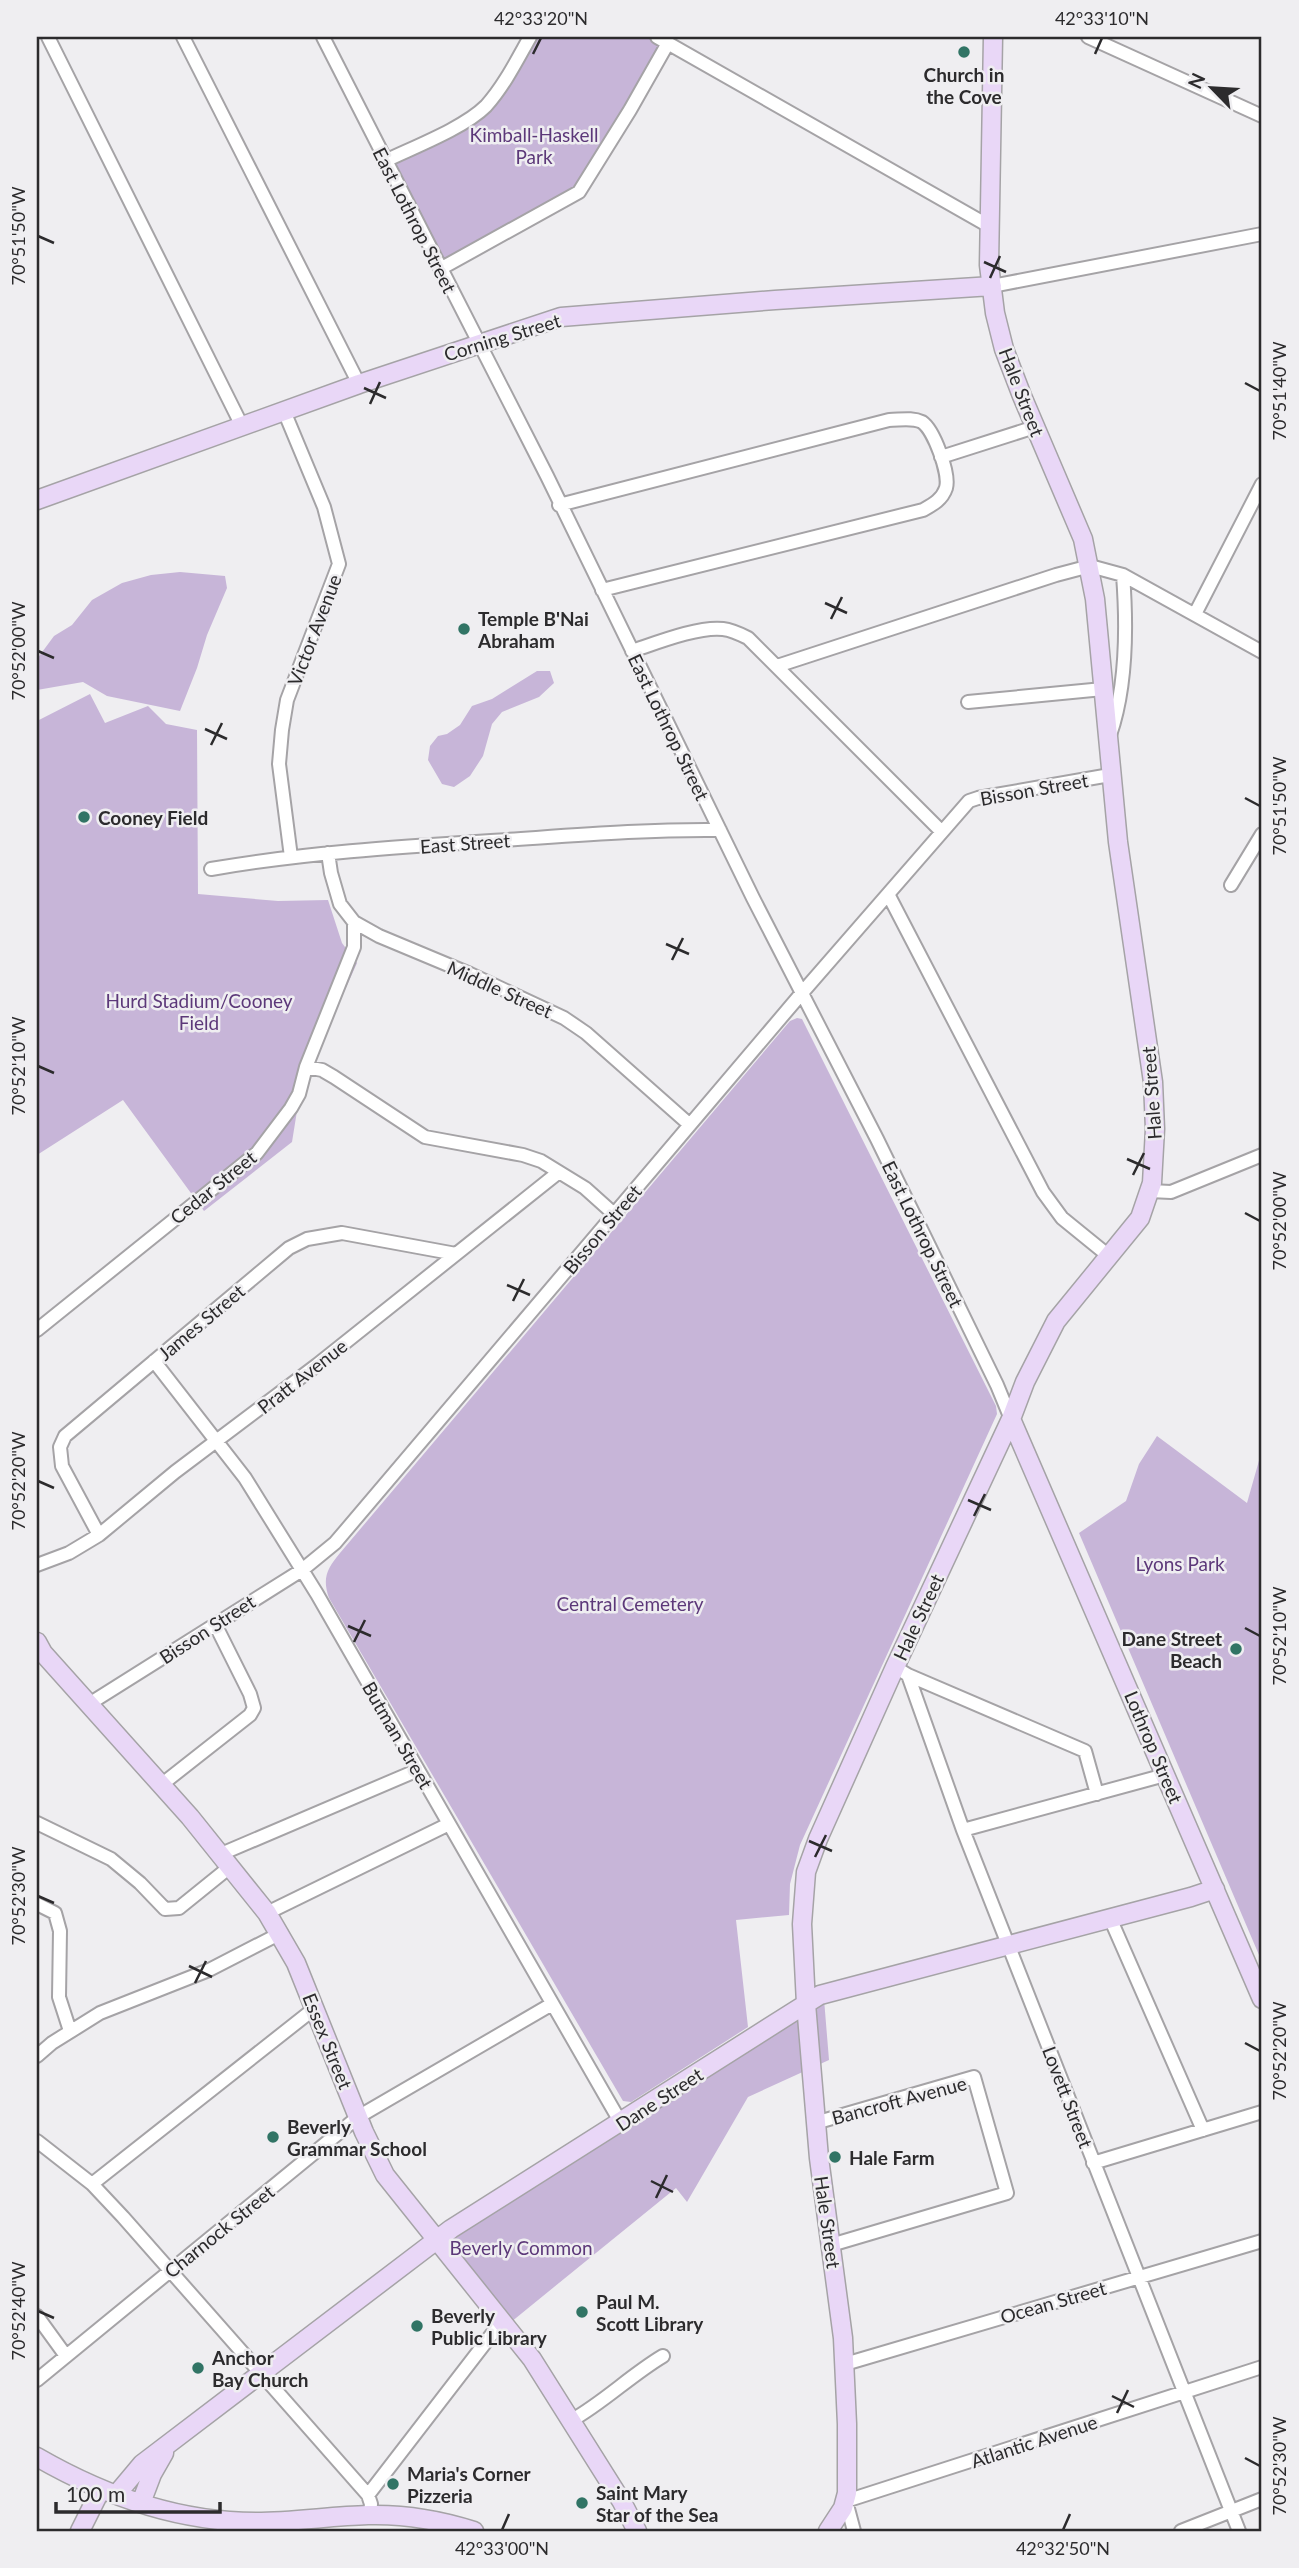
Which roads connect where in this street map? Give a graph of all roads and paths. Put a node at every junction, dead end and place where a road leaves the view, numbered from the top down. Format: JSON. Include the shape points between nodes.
{"nodes":[{"id":1,"x":183,"y":37,"type":"edge"},
{"id":2,"x":323,"y":37,"type":"edge"},
{"id":3,"x":530,"y":37,"type":"edge"},
{"id":4,"x":993,"y":37,"type":"edge"},
{"id":5,"x":1089,"y":37,"type":"edge"},
{"id":6,"x":52,"y":38,"type":"edge"},
{"id":7,"x":662,"y":40,"type":"edge"},
{"id":8,"x":37,"y":48,"type":"edge"},
{"id":9,"x":1262,"y":117,"type":"edge"},
{"id":10,"x":385,"y":161,"type":"junction"},
{"id":11,"x":989,"y":226,"type":"junction"},
{"id":12,"x":1262,"y":234,"type":"edge"},
{"id":13,"x":440,"y":269,"type":"junction"},
{"id":14,"x":992,"y":286,"type":"junction"},
{"id":15,"x":478,"y":344,"type":"junction"},
{"id":16,"x":359,"y":384,"type":"junction"},
{"id":17,"x":284,"y":411,"type":"junction"},
{"id":18,"x":242,"y":426,"type":"junction"},
{"id":19,"x":1035,"y":427,"type":"junction"},
{"id":20,"x":941,"y":457,"type":"junction"},
{"id":21,"x":1262,"y":484,"type":"edge"},
{"id":22,"x":37,"y":500,"type":"edge"},
{"id":23,"x":559,"y":505,"type":"junction"},
{"id":24,"x":1090,"y":566,"type":"junction"},
{"id":25,"x":1123,"y":575,"type":"junction"},
{"id":26,"x":602,"y":590,"type":"junction"},
{"id":27,"x":1195,"y":614,"type":"junction"},
{"id":28,"x":632,"y":651,"type":"junction"},
{"id":29,"x":1262,"y":652,"type":"edge"},
{"id":30,"x":777,"y":666,"type":"junction"},
{"id":31,"x":1104,"y":690,"type":"junction"},
{"id":32,"x":968,"y":702,"type":"dead end"},
{"id":33,"x":1108,"y":739,"type":"junction"},
{"id":34,"x":1110,"y":775,"type":"junction"},
{"id":35,"x":720,"y":830,"type":"junction"},
{"id":36,"x":942,"y":832,"type":"junction"},
{"id":37,"x":1262,"y":834,"type":"edge"},
{"id":38,"x":328,"y":853,"type":"junction"},
{"id":39,"x":291,"y":857,"type":"junction"},
{"id":40,"x":211,"y":869,"type":"dead end"},
{"id":41,"x":1231,"y":885,"type":"dead end"},
{"id":42,"x":888,"y":894,"type":"junction"},
{"id":43,"x":354,"y":922,"type":"junction"},
{"id":44,"x":802,"y":995,"type":"junction"},
{"id":45,"x":306,"y":1067,"type":"junction"},
{"id":46,"x":690,"y":1125,"type":"junction"},
{"id":47,"x":1262,"y":1155,"type":"edge"},
{"id":48,"x":559,"y":1172,"type":"junction"},
{"id":49,"x":1150,"y":1191,"type":"junction"},
{"id":50,"x":614,"y":1214,"type":"junction"},
{"id":51,"x":456,"y":1254,"type":"junction"},
{"id":52,"x":1110,"y":1257,"type":"junction"},
{"id":53,"x":37,"y":1329,"type":"edge"},
{"id":54,"x":153,"y":1361,"type":"junction"},
{"id":55,"x":1011,"y":1419,"type":"junction"},
{"id":56,"x":216,"y":1441,"type":"junction"},
{"id":57,"x":99,"y":1535,"type":"junction"},
{"id":58,"x":37,"y":1565,"type":"edge"},
{"id":59,"x":302,"y":1570,"type":"junction"},
{"id":60,"x":215,"y":1624,"type":"junction"},
{"id":61,"x":37,"y":1642,"type":"edge"},
{"id":62,"x":901,"y":1671,"type":"junction"},
{"id":63,"x":89,"y":1704,"type":"junction"},
{"id":64,"x":418,"y":1770,"type":"junction"},
{"id":65,"x":1166,"y":1775,"type":"junction"},
{"id":66,"x":162,"y":1785,"type":"junction"},
{"id":67,"x":1097,"y":1794,"type":"junction"},
{"id":68,"x":37,"y":1823,"type":"edge"},
{"id":69,"x":449,"y":1824,"type":"junction"},
{"id":70,"x":963,"y":1830,"type":"junction"},
{"id":71,"x":226,"y":1860,"type":"junction"},
{"id":72,"x":1215,"y":1889,"type":"junction"},
{"id":73,"x":37,"y":1904,"type":"edge"},
{"id":74,"x":267,"y":1913,"type":"junction"},
{"id":75,"x":1110,"y":1919,"type":"junction"},
{"id":76,"x":281,"y":1933,"type":"junction"},
{"id":77,"x":1009,"y":1944,"type":"junction"},
{"id":78,"x":1262,"y":1999,"type":"edge"},
{"id":79,"x":552,"y":2004,"type":"junction"},
{"id":80,"x":806,"y":2004,"type":"junction"},
{"id":81,"x":315,"y":2008,"type":"junction"},
{"id":82,"x":70,"y":2031,"type":"junction"},
{"id":83,"x":37,"y":2056,"type":"edge"},
{"id":84,"x":1262,"y":2112,"type":"edge"},
{"id":85,"x":358,"y":2117,"type":"junction"},
{"id":86,"x":621,"y":2123,"type":"junction"},
{"id":87,"x":816,"y":2123,"type":"junction"},
{"id":88,"x":1203,"y":2130,"type":"junction"},
{"id":89,"x":37,"y":2141,"type":"edge"},
{"id":90,"x":1093,"y":2163,"type":"junction"},
{"id":91,"x":92,"y":2184,"type":"junction"},
{"id":92,"x":437,"y":2239,"type":"junction"},
{"id":93,"x":1262,"y":2241,"type":"edge"},
{"id":94,"x":831,"y":2245,"type":"junction"},
{"id":95,"x":170,"y":2270,"type":"junction"},
{"id":96,"x":1138,"y":2278,"type":"junction"},
{"id":97,"x":37,"y":2316,"type":"edge"},
{"id":98,"x":502,"y":2321,"type":"junction"},
{"id":99,"x":66,"y":2356,"type":"junction"},
{"id":100,"x":663,"y":2356,"type":"dead end"},
{"id":101,"x":845,"y":2364,"type":"junction"},
{"id":102,"x":1262,"y":2367,"type":"edge"},
{"id":103,"x":260,"y":2375,"type":"junction"},
{"id":104,"x":37,"y":2380,"type":"edge"},
{"id":105,"x":1183,"y":2393,"type":"junction"},
{"id":106,"x":572,"y":2420,"type":"junction"},
{"id":107,"x":169,"y":2446,"type":"junction"},
{"id":108,"x":37,"y":2457,"type":"edge"},
{"id":109,"x":108,"y":2492,"type":"junction"},
{"id":110,"x":368,"y":2495,"type":"junction"},
{"id":111,"x":1262,"y":2499,"type":"edge"},
{"id":112,"x":846,"y":2501,"type":"junction"},
{"id":113,"x":141,"y":2503,"type":"junction"},
{"id":114,"x":1231,"y":2511,"type":"junction"},
{"id":115,"x":368,"y":2523,"type":"edge"},
{"id":116,"x":256,"y":2527,"type":"edge"},
{"id":117,"x":80,"y":2531,"type":"edge"},
{"id":118,"x":474,"y":2531,"type":"edge"},
{"id":119,"x":636,"y":2531,"type":"edge"},
{"id":120,"x":828,"y":2531,"type":"edge"},
{"id":121,"x":854,"y":2531,"type":"edge"},
{"id":122,"x":1181,"y":2531,"type":"edge"},
{"id":123,"x":1239,"y":2531,"type":"edge"}],
"edges":[{"from":1,"to":16,"type":"street"},
{"from":2,"to":10,"type":"street","name":"East Lothrop Street"},
{"from":3,"to":10,"type":"street","via":[[485,107]]},
{"from":4,"to":11,"type":"main road","name":"Hale Street"},
{"from":5,"to":9,"type":"street"},
{"from":6,"to":8,"type":"street"},
{"from":6,"to":18,"type":"street"},
{"from":7,"to":11,"type":"street"},
{"from":7,"to":13,"type":"street","via":[[631,110],[579,192]]},
{"from":10,"to":13,"type":"street","name":"East Lothrop Street"},
{"from":11,"to":14,"type":"main road","name":"Hale Street"},
{"from":12,"to":14,"type":"street"},
{"from":13,"to":15,"type":"street","name":"East Lothrop Street"},
{"from":14,"to":15,"type":"main road","name":"Corning Street","via":[[582,314]]},
{"from":14,"to":19,"type":"main road","name":"Hale Street","via":[[1004,349]]},
{"from":15,"to":16,"type":"main road","name":"Corning Street"},
{"from":15,"to":23,"type":"street","name":"East Lothrop Street"},
{"from":16,"to":17,"type":"main road","name":"Corning Street"},
{"from":17,"to":18,"type":"main road","name":"Corning Street"},
{"from":17,"to":39,"type":"street","name":"Victor Avenue","via":[[324,507],[339,564],[287,700],[282,730],[279,764]]},
{"from":18,"to":22,"type":"main road","name":"Corning Street"},
{"from":19,"to":20,"type":"street"},
{"from":19,"to":24,"type":"main road","name":"Hale Street"},
{"from":20,"to":23,"type":"street","via":[[929,428],[920,421],[889,421]]},
{"from":20,"to":26,"type":"street","via":[[945,490],[938,501],[922,510]]},
{"from":21,"to":27,"type":"street"},
{"from":23,"to":26,"type":"street","name":"East Lothrop Street"},
{"from":24,"to":25,"type":"street"},
{"from":24,"to":30,"type":"street"},
{"from":24,"to":31,"type":"main road","name":"Hale Street"},
{"from":25,"to":27,"type":"street"},
{"from":25,"to":33,"type":"street","name":"Hale Street","via":[[1119,709]]},
{"from":26,"to":28,"type":"street","name":"East Lothrop Street"},
{"from":27,"to":29,"type":"street"},
{"from":28,"to":30,"type":"street","via":[[721,628],[748,638]]},
{"from":28,"to":35,"type":"street","name":"East Lothrop Street"},
{"from":30,"to":36,"type":"street"},
{"from":31,"to":32,"type":"street"},
{"from":31,"to":33,"type":"main road","name":"Hale Street"},
{"from":33,"to":34,"type":"main road","name":"Hale Street"},
{"from":34,"to":36,"type":"street","name":"Bisson Street","via":[[978,797]]},
{"from":34,"to":49,"type":"main road","name":"Hale Street","via":[[1153,1082]]},
{"from":35,"to":38,"type":"street","name":"East Street","via":[[657,830]]},
{"from":35,"to":44,"type":"street","name":"East Lothrop Street"},
{"from":36,"to":42,"type":"street","name":"Bisson Street"},
{"from":37,"to":41,"type":"street"},
{"from":38,"to":39,"type":"street","name":"East Street"},
{"from":38,"to":43,"type":"street","via":[[340,904]]},
{"from":39,"to":40,"type":"street","name":"East Street"},
{"from":42,"to":44,"type":"street","name":"Bisson Street"},
{"from":42,"to":52,"type":"street","via":[[1043,1192],[1062,1218]]},
{"from":43,"to":45,"type":"street","name":"Cedar Street","via":[[354,947]]},
{"from":43,"to":46,"type":"street","name":"Middle Street","via":[[564,1017]]},
{"from":44,"to":46,"type":"street","name":"Bisson Street"},
{"from":44,"to":55,"type":"street","name":"East Lothrop Street","via":[[877,1139]]},
{"from":45,"to":48,"type":"street","via":[[322,1070],[425,1138],[523,1154]]},
{"from":45,"to":53,"type":"street","name":"Cedar Street","via":[[299,1094],[257,1153]]},
{"from":46,"to":50,"type":"street","name":"Bisson Street"},
{"from":47,"to":49,"type":"street","via":[[1171,1192]]},
{"from":48,"to":50,"type":"street"},
{"from":48,"to":51,"type":"street","name":"Pratt Avenue"},
{"from":49,"to":52,"type":"main road","name":"Hale Street","via":[[1140,1218]]},
{"from":50,"to":59,"type":"street","name":"Bisson Street","via":[[335,1543]]},
{"from":51,"to":54,"type":"street","name":"James Street","via":[[342,1233],[307,1239],[289,1248]]},
{"from":51,"to":56,"type":"street","name":"Pratt Avenue"},
{"from":52,"to":55,"type":"main road","name":"Hale Street","via":[[1056,1321]]},
{"from":54,"to":56,"type":"street","name":"Butman Street"},
{"from":54,"to":57,"type":"street","name":"James Street","via":[[80,1422],[60,1447],[62,1466]]},
{"from":55,"to":62,"type":"main road","name":"Hale Street"},
{"from":55,"to":65,"type":"main road","name":"Lothrop Street"},
{"from":56,"to":57,"type":"street","name":"Pratt Avenue"},
{"from":56,"to":59,"type":"street","name":"Butman Street","via":[[245,1478]]},
{"from":57,"to":58,"type":"street","name":"Pratt Avenue"},
{"from":59,"to":60,"type":"street","name":"Bisson Street"},
{"from":59,"to":64,"type":"street","name":"Butman Street"},
{"from":60,"to":63,"type":"street","name":"Bisson Street"},
{"from":60,"to":66,"type":"street","via":[[254,1708]]},
{"from":61,"to":63,"type":"main road","name":"Essex Street"},
{"from":62,"to":67,"type":"street","via":[[1085,1751]]},
{"from":62,"to":70,"type":"street","name":"Lovett Street"},
{"from":62,"to":80,"type":"main road","name":"Hale Street","via":[[806,1872],[802,1924]]},
{"from":63,"to":66,"type":"main road","name":"Essex Street"},
{"from":64,"to":69,"type":"street","name":"Butman Street"},
{"from":64,"to":71,"type":"street"},
{"from":65,"to":67,"type":"street"},
{"from":65,"to":72,"type":"main road","name":"Lothrop Street"},
{"from":66,"to":71,"type":"main road","name":"Essex Street"},
{"from":67,"to":70,"type":"street"},
{"from":68,"to":71,"type":"street","via":[[111,1859],[165,1909],[179,1908]]},
{"from":69,"to":74,"type":"street"},
{"from":69,"to":79,"type":"street","name":"Butman Street"},
{"from":70,"to":77,"type":"street","name":"Lovett Street"},
{"from":71,"to":74,"type":"main road","name":"Essex Street"},
{"from":72,"to":75,"type":"main road","name":"Dane Street"},
{"from":72,"to":78,"type":"main road","name":"Lothrop Street"},
{"from":73,"to":82,"type":"street","via":[[55,1913],[60,1931],[59,1997]]},
{"from":74,"to":76,"type":"main road","name":"Essex Street"},
{"from":75,"to":77,"type":"main road","name":"Dane Street"},
{"from":75,"to":88,"type":"street"},
{"from":76,"to":81,"type":"main road","name":"Essex Street"},
{"from":76,"to":82,"type":"street","via":[[209,1970],[100,2013]]},
{"from":77,"to":80,"type":"main road","name":"Dane Street","via":[[836,1989]]},
{"from":77,"to":90,"type":"street","name":"Lovett Street"},
{"from":79,"to":85,"type":"street","name":"Charnock Street"},
{"from":79,"to":86,"type":"street","name":"Butman Street"},
{"from":80,"to":86,"type":"main road","name":"Dane Street"},
{"from":80,"to":87,"type":"main road","name":"Hale Street"},
{"from":81,"to":85,"type":"main road","name":"Essex Street"},
{"from":81,"to":91,"type":"street"},
{"from":82,"to":83,"type":"street"},
{"from":84,"to":88,"type":"street"},
{"from":85,"to":92,"type":"main road","name":"Essex Street","via":[[384,2175]]},
{"from":85,"to":95,"type":"street","name":"Charnock Street"},
{"from":86,"to":92,"type":"main road","name":"Dane Street"},
{"from":87,"to":94,"type":"main road","name":"Hale Street"},
{"from":87,"to":94,"type":"street","name":"Bancroft Avenue","via":[[974,2077],[1007,2193]]},
{"from":88,"to":90,"type":"street"},
{"from":89,"to":91,"type":"street"},
{"from":90,"to":96,"type":"street","name":"Lovett Street"},
{"from":91,"to":95,"type":"street"},
{"from":92,"to":98,"type":"main road","name":"Essex Street"},
{"from":92,"to":103,"type":"main road","name":"Dane Street"},
{"from":93,"to":96,"type":"street","name":"Ocean Street"},
{"from":94,"to":101,"type":"main road","name":"Hale Street"},
{"from":95,"to":99,"type":"street","name":"Charnock Street"},
{"from":95,"to":103,"type":"street"},
{"from":96,"to":101,"type":"street","name":"Ocean Street"},
{"from":96,"to":105,"type":"street","name":"Lovett Street"},
{"from":97,"to":99,"type":"street"},
{"from":98,"to":106,"type":"main road","name":"Essex Street"},
{"from":98,"to":110,"type":"street"},
{"from":99,"to":104,"type":"street","name":"Charnock Street"},
{"from":100,"to":106,"type":"street"},
{"from":101,"to":112,"type":"main road","name":"Hale Street"},
{"from":102,"to":105,"type":"street","name":"Atlantic Avenue"},
{"from":103,"to":107,"type":"main road","name":"Dane Street"},
{"from":103,"to":110,"type":"street"},
{"from":105,"to":112,"type":"street","name":"Atlantic Avenue"},
{"from":105,"to":114,"type":"street","name":"Lovett Street"},
{"from":106,"to":119,"type":"main road","name":"Essex Street"},
{"from":107,"to":109,"type":"main road","name":"Dane Street"},
{"from":107,"to":113,"type":"main road","name":"Dane Street"},
{"from":108,"to":109,"type":"main road"},
{"from":109,"to":113,"type":"main road"},
{"from":109,"to":117,"type":"main road","name":"Dane Street"},
{"from":110,"to":115,"type":"street"},
{"from":111,"to":114,"type":"street"},
{"from":112,"to":120,"type":"main road"},
{"from":112,"to":121,"type":"street"},
{"from":113,"to":116,"type":"main road"},
{"from":114,"to":122,"type":"street"},
{"from":114,"to":123,"type":"street","name":"Lovett Street"},
{"from":115,"to":116,"type":"main road"},
{"from":115,"to":118,"type":"main road","via":[[427,2519]]}]}
